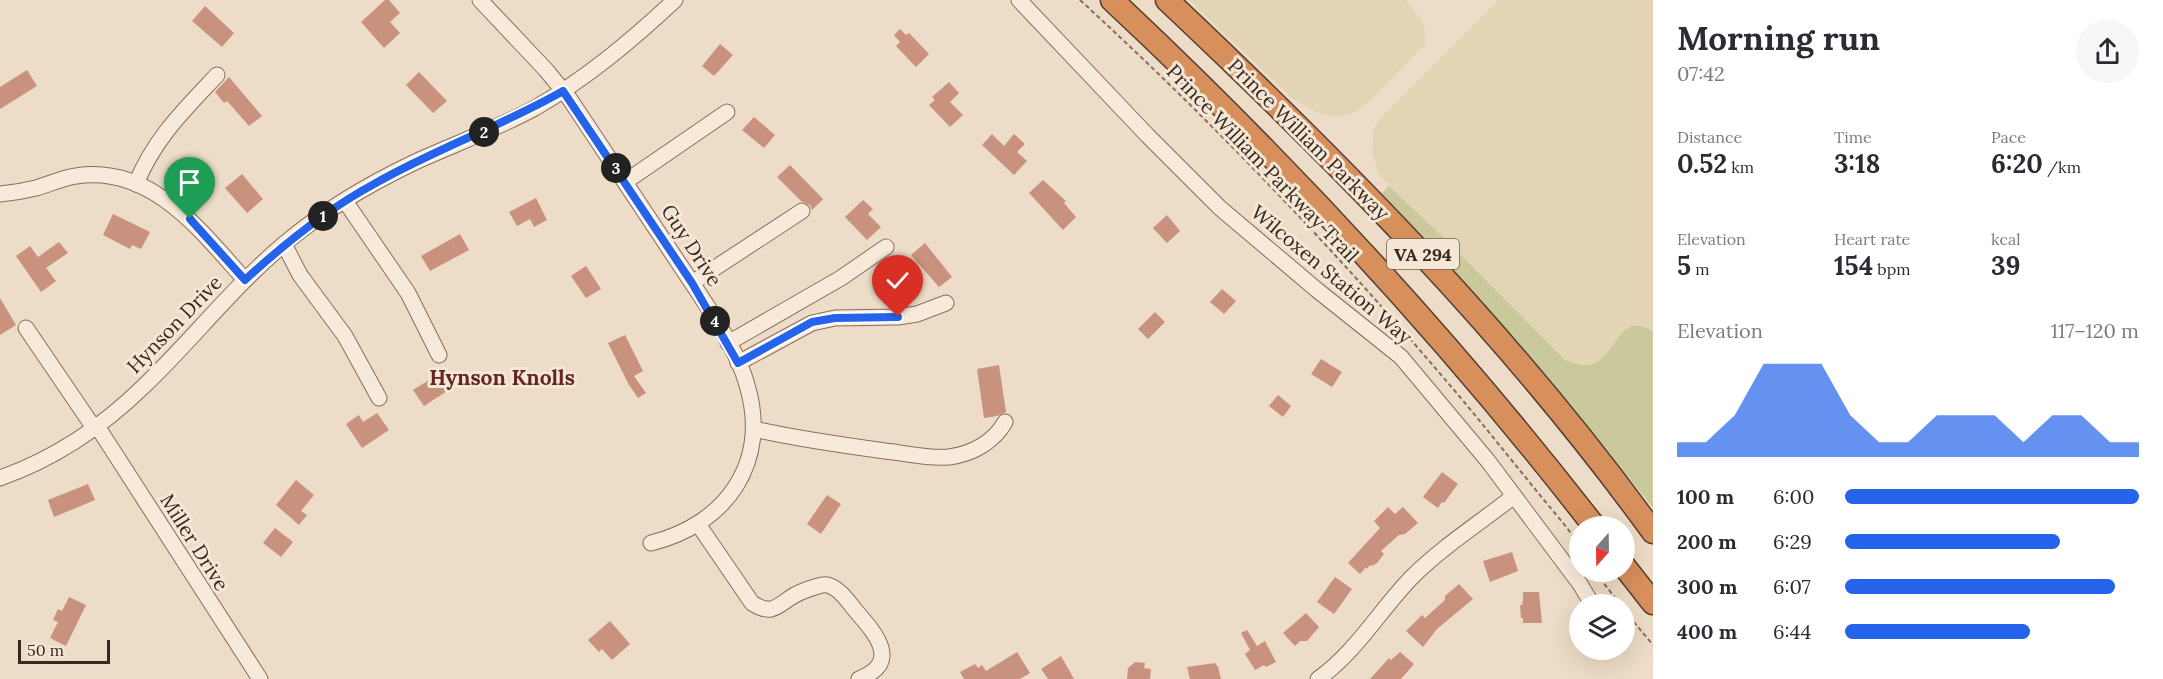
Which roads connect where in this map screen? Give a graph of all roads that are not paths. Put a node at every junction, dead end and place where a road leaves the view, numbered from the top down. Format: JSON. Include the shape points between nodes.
{"nodes":[{"id":1,"x":480,"y":0,"type":"edge"},
{"id":2,"x":675,"y":0,"type":"edge"},
{"id":3,"x":1019,"y":0,"type":"edge"},
{"id":4,"x":1112,"y":0,"type":"edge"},
{"id":5,"x":1167,"y":0,"type":"edge"},
{"id":6,"x":216,"y":75,"type":"dead end"},
{"id":7,"x":563,"y":91,"type":"junction"},
{"id":8,"x":727,"y":112,"type":"dead end"},
{"id":9,"x":625,"y":182,"type":"junction"},
{"id":10,"x":136,"y":184,"type":"junction"},
{"id":11,"x":0,"y":194,"type":"edge"},
{"id":12,"x":345,"y":201,"type":"junction"},
{"id":13,"x":802,"y":211,"type":"dead end"},
{"id":14,"x":284,"y":244,"type":"junction"},
{"id":15,"x":886,"y":247,"type":"dead end"},
{"id":16,"x":245,"y":280,"type":"junction"},
{"id":17,"x":692,"y":283,"type":"junction"},
{"id":18,"x":946,"y":303,"type":"dead end"},
{"id":19,"x":26,"y":328,"type":"dead end"},
{"id":20,"x":728,"y":343,"type":"junction"},
{"id":21,"x":439,"y":355,"type":"dead end"},
{"id":22,"x":738,"y":363,"type":"junction"},
{"id":23,"x":380,"y":398,"type":"dead end"},
{"id":24,"x":1005,"y":422,"type":"dead end"},
{"id":25,"x":95,"y":427,"type":"junction"},
{"id":26,"x":754,"y":429,"type":"junction"},
{"id":27,"x":0,"y":478,"type":"edge"},
{"id":28,"x":1514,"y":496,"type":"junction"},
{"id":29,"x":1586,"y":516,"type":"edge"},
{"id":30,"x":698,"y":524,"type":"junction"},
{"id":31,"x":1653,"y":532,"type":"edge"},
{"id":32,"x":651,"y":543,"type":"dead end"},
{"id":33,"x":1635,"y":580,"type":"edge"},
{"id":34,"x":1586,"y":594,"type":"edge"},
{"id":35,"x":1653,"y":603,"type":"edge"},
{"id":36,"x":259,"y":679,"type":"edge"},
{"id":37,"x":859,"y":679,"type":"edge"},
{"id":38,"x":1318,"y":679,"type":"edge"}],
"edges":[{"from":1,"to":7,"type":"street","name":"Guy Drive"},
{"from":2,"to":7,"type":"street","name":"Hynson Drive","via":[[607,61]]},
{"from":3,"to":28,"type":"street","name":"Wilcoxen Station Way","via":[[1220,208],[1401,357]]},
{"from":4,"to":29,"type":"highway","name":"Prince William Parkway","number":"VA 294","via":[[1312,197],[1488,394]]},
{"from":5,"to":31,"type":"highway","name":"Prince William Parkway","number":"VA 294","via":[[1418,248],[1522,367]]},
{"from":6,"to":10,"type":"street","via":[[155,145]]},
{"from":7,"to":9,"type":"street","name":"Guy Drive"},
{"from":7,"to":12,"type":"street","name":"Hynson Drive"},
{"from":8,"to":9,"type":"street"},
{"from":9,"to":17,"type":"street","name":"Guy Drive"},
{"from":10,"to":11,"type":"street","via":[[92,174]]},
{"from":10,"to":16,"type":"street","via":[[171,202]]},
{"from":12,"to":14,"type":"street","name":"Hynson Drive"},
{"from":12,"to":21,"type":"street","via":[[408,293]]},
{"from":13,"to":17,"type":"street"},
{"from":14,"to":16,"type":"street","name":"Hynson Drive"},
{"from":14,"to":23,"type":"street","via":[[300,275],[345,336]]},
{"from":15,"to":20,"type":"street","via":[[841,278]]},
{"from":16,"to":25,"type":"street","name":"Hynson Drive","via":[[145,386]]},
{"from":17,"to":20,"type":"street","name":"Guy Drive"},
{"from":18,"to":22,"type":"street","via":[[898,317],[812,322]]},
{"from":19,"to":25,"type":"street","name":"Miller Drive"},
{"from":20,"to":22,"type":"street","name":"Guy Drive"},
{"from":22,"to":26,"type":"street","name":"Guy Drive","via":[[752,402]]},
{"from":24,"to":26,"type":"street","via":[[984,445],[969,452],[933,457]]},
{"from":25,"to":27,"type":"street","name":"Hynson Drive","via":[[40,461]]},
{"from":25,"to":36,"type":"street","name":"Miller Drive"},
{"from":26,"to":30,"type":"street","name":"Guy Drive","via":[[749,461],[736,487],[725,502]]},
{"from":28,"to":34,"type":"street","name":"Wilcoxen Station Way"},
{"from":28,"to":38,"type":"street","via":[[1414,575],[1342,658]]},
{"from":30,"to":32,"type":"street","name":"Guy Drive"},
{"from":30,"to":37,"type":"street","via":[[759,608],[775,609],[792,596],[823,584],[840,591],[882,647],[881,663]]},
{"from":33,"to":35,"type":"highway"}]}
